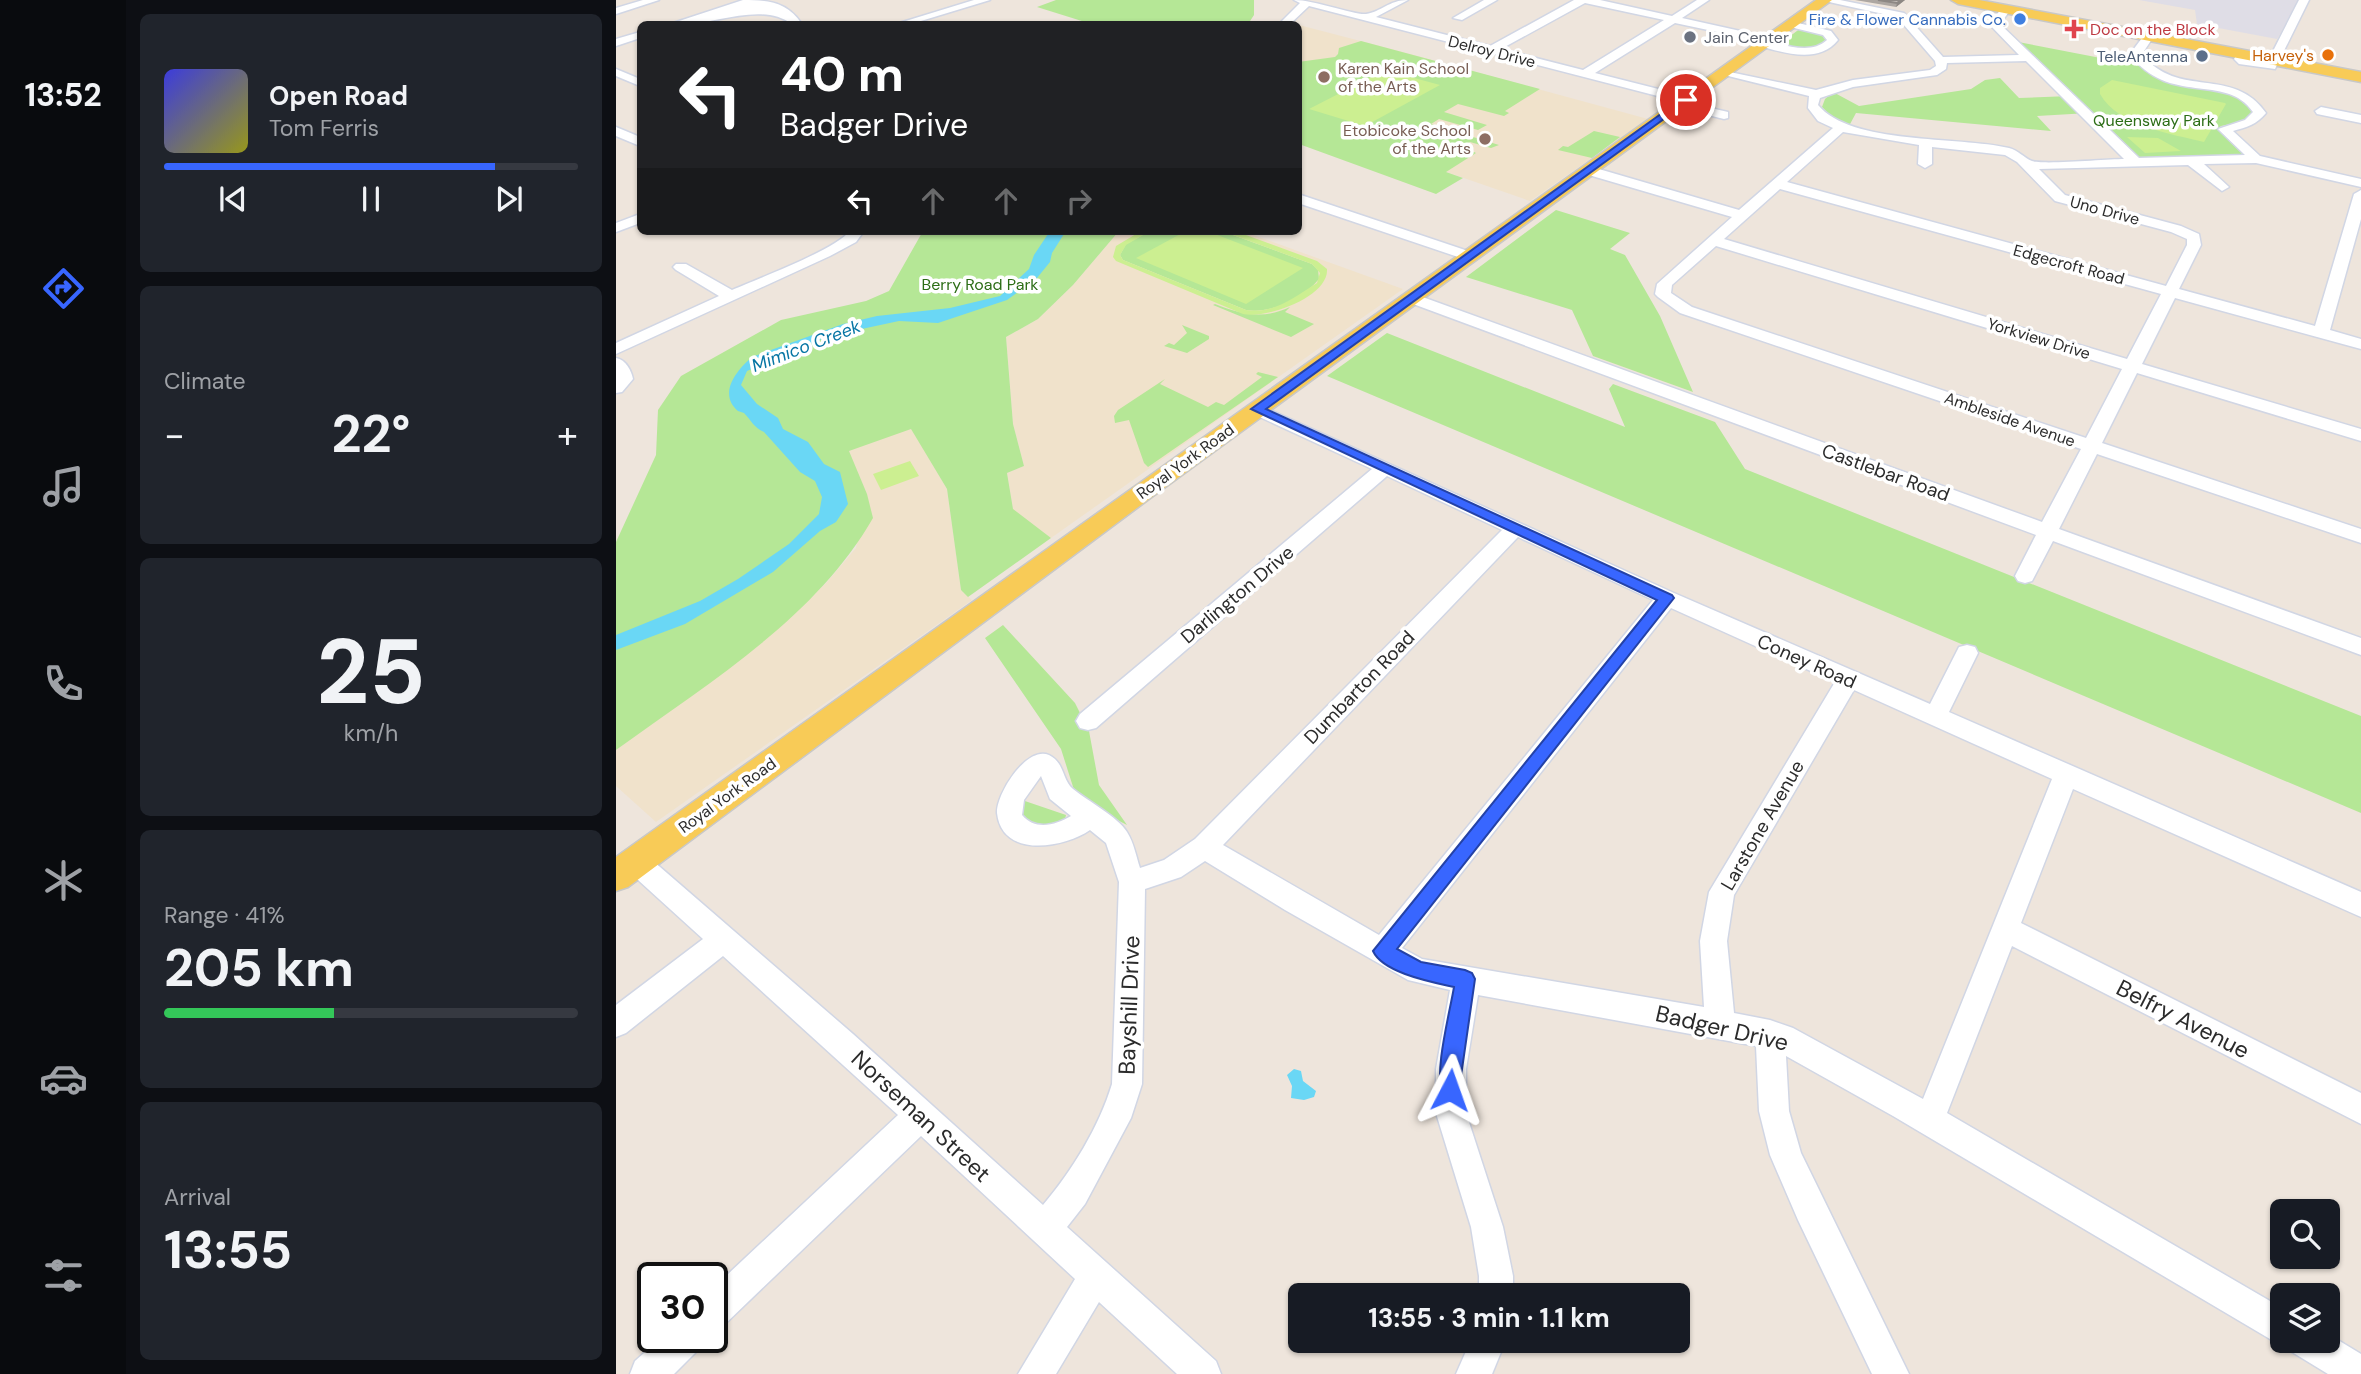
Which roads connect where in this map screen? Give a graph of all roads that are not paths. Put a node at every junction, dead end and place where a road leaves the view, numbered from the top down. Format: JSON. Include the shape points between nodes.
{"nodes":[{"id":1,"x":654,"y":0,"type":"edge"},
{"id":2,"x":755,"y":0,"type":"edge"},
{"id":3,"x":985,"y":0,"type":"edge"},
{"id":4,"x":1403,"y":0,"type":"edge"},
{"id":5,"x":1492,"y":0,"type":"edge"},
{"id":6,"x":1584,"y":0,"type":"edge"},
{"id":7,"x":1704,"y":0,"type":"edge"},
{"id":8,"x":1825,"y":0,"type":"edge"},
{"id":9,"x":1961,"y":0,"type":"edge"},
{"id":10,"x":2304,"y":0,"type":"edge"},
{"id":11,"x":1303,"y":2,"type":"edge"},
{"id":12,"x":940,"y":3,"type":"dead end"},
{"id":13,"x":1909,"y":5,"type":"dead end"},
{"id":14,"x":957,"y":9,"type":"junction"},
{"id":15,"x":2006,"y":9,"type":"junction"},
{"id":16,"x":616,"y":11,"type":"edge"},
{"id":17,"x":1900,"y":15,"type":"junction"},
{"id":18,"x":1365,"y":18,"type":"junction"},
{"id":19,"x":1458,"y":18,"type":"dead end"},
{"id":20,"x":1675,"y":19,"type":"junction"},
{"id":21,"x":685,"y":21,"type":"edge"},
{"id":22,"x":795,"y":21,"type":"edge"},
{"id":23,"x":912,"y":21,"type":"edge"},
{"id":24,"x":1287,"y":21,"type":"edge"},
{"id":25,"x":1790,"y":24,"type":"junction"},
{"id":26,"x":637,"y":36,"type":"edge"},
{"id":27,"x":2149,"y":36,"type":"junction"},
{"id":28,"x":1766,"y":42,"type":"junction"},
{"id":29,"x":616,"y":43,"type":"edge"},
{"id":30,"x":1491,"y":50,"type":"junction"},
{"id":31,"x":2028,"y":58,"type":"junction"},
{"id":32,"x":1940,"y":60,"type":"junction"},
{"id":33,"x":2274,"y":60,"type":"junction"},
{"id":34,"x":632,"y":67,"type":"dead end"},
{"id":35,"x":616,"y":72,"type":"edge"},
{"id":36,"x":1724,"y":72,"type":"junction"},
{"id":37,"x":1585,"y":74,"type":"junction"},
{"id":38,"x":2361,"y":78,"type":"edge"},
{"id":39,"x":637,"y":82,"type":"edge"},
{"id":40,"x":1816,"y":94,"type":"junction"},
{"id":41,"x":1683,"y":102,"type":"junction"},
{"id":42,"x":2322,"y":111,"type":"dead end"},
{"id":43,"x":1724,"y":115,"type":"dead end"},
{"id":44,"x":2361,"y":119,"type":"edge"},
{"id":45,"x":637,"y":124,"type":"edge"},
{"id":46,"x":1840,"y":128,"type":"junction"},
{"id":47,"x":616,"y":131,"type":"edge"},
{"id":48,"x":637,"y":141,"type":"edge"},
{"id":49,"x":1926,"y":141,"type":"junction"},
{"id":50,"x":2256,"y":159,"type":"junction"},
{"id":51,"x":2192,"y":161,"type":"junction"},
{"id":52,"x":2135,"y":162,"type":"junction"},
{"id":53,"x":1925,"y":164,"type":"dead end"},
{"id":54,"x":2029,"y":165,"type":"junction"},
{"id":55,"x":1587,"y":170,"type":"junction"},
{"id":56,"x":2361,"y":183,"type":"edge"},
{"id":57,"x":1778,"y":184,"type":"junction"},
{"id":58,"x":2222,"y":187,"type":"dead end"},
{"id":59,"x":2361,"y":194,"type":"edge"},
{"id":60,"x":1302,"y":199,"type":"edge"},
{"id":61,"x":1743,"y":216,"type":"junction"},
{"id":62,"x":637,"y":219,"type":"edge"},
{"id":63,"x":616,"y":228,"type":"edge"},
{"id":64,"x":856,"y":235,"type":"edge"},
{"id":65,"x":1716,"y":241,"type":"junction"},
{"id":66,"x":1469,"y":256,"type":"junction"},
{"id":67,"x":681,"y":267,"type":"dead end"},
{"id":68,"x":2340,"y":267,"type":"junction"},
{"id":69,"x":2356,"y":271,"type":"dead end"},
{"id":70,"x":2169,"y":292,"type":"junction"},
{"id":71,"x":1663,"y":294,"type":"joint"},
{"id":72,"x":731,"y":296,"type":"junction"},
{"id":73,"x":1411,"y":299,"type":"junction"},
{"id":74,"x":2321,"y":333,"type":"junction"},
{"id":75,"x":2361,"y":344,"type":"edge"},
{"id":76,"x":616,"y":349,"type":"edge"},
{"id":77,"x":616,"y":363,"type":"edge"},
{"id":78,"x":2133,"y":367,"type":"junction"},
{"id":79,"x":617,"y":387,"type":"edge"},
{"id":80,"x":1257,"y":409,"type":"junction"},
{"id":81,"x":2361,"y":435,"type":"edge"},
{"id":82,"x":2093,"y":447,"type":"junction"},
{"id":83,"x":1386,"y":467,"type":"junction"},
{"id":84,"x":1515,"y":528,"type":"junction"},
{"id":85,"x":2049,"y":532,"type":"junction"},
{"id":86,"x":2361,"y":536,"type":"edge"},
{"id":87,"x":2025,"y":576,"type":"dead end"},
{"id":88,"x":1667,"y":598,"type":"junction"},
{"id":89,"x":2361,"y":647,"type":"edge"},
{"id":90,"x":1967,"y":653,"type":"dead end"},
{"id":91,"x":1849,"y":679,"type":"junction"},
{"id":92,"x":1935,"y":717,"type":"junction"},
{"id":93,"x":1088,"y":721,"type":"dead end"},
{"id":94,"x":2066,"y":776,"type":"junction"},
{"id":95,"x":1090,"y":817,"type":"dead end"},
{"id":96,"x":1204,"y":847,"type":"junction"},
{"id":97,"x":626,"y":869,"type":"edge"},
{"id":98,"x":1132,"y":882,"type":"junction"},
{"id":99,"x":2361,"y":905,"type":"edge"},
{"id":100,"x":2005,"y":929,"type":"junction"},
{"id":101,"x":723,"y":940,"type":"junction"},
{"id":102,"x":1383,"y":951,"type":"junction"},
{"id":103,"x":1465,"y":979,"type":"junction"},
{"id":104,"x":616,"y":1023,"type":"edge"},
{"id":105,"x":1721,"y":1024,"type":"junction"},
{"id":106,"x":1770,"y":1034,"type":"junction"},
{"id":107,"x":2361,"y":1109,"type":"edge"},
{"id":108,"x":920,"y":1116,"type":"junction"},
{"id":109,"x":1929,"y":1121,"type":"junction"},
{"id":110,"x":1044,"y":1229,"type":"junction"},
{"id":111,"x":1095,"y":1278,"type":"junction"},
{"id":112,"x":1496,"y":1283,"type":"edge"},
{"id":113,"x":728,"y":1298,"type":"edge"},
{"id":114,"x":2270,"y":1320,"type":"edge"},
{"id":115,"x":670,"y":1353,"type":"edge"},
{"id":116,"x":1483,"y":1353,"type":"edge"},
{"id":117,"x":2326,"y":1353,"type":"edge"},
{"id":118,"x":648,"y":1374,"type":"edge"},
{"id":119,"x":1036,"y":1374,"type":"edge"},
{"id":120,"x":1203,"y":1374,"type":"edge"},
{"id":121,"x":1474,"y":1374,"type":"edge"},
{"id":122,"x":1891,"y":1374,"type":"edge"},
{"id":123,"x":2361,"y":1374,"type":"edge"}],
"edges":[{"from":1,"to":16,"type":"street"},
{"from":2,"to":21,"type":"street"},
{"from":2,"to":22,"type":"street","via":[[788,12]]},
{"from":3,"to":14,"type":"street"},
{"from":4,"to":18,"type":"street"},
{"from":5,"to":19,"type":"street"},
{"from":6,"to":20,"type":"street"},
{"from":6,"to":30,"type":"street"},
{"from":7,"to":20,"type":"street"},
{"from":8,"to":17,"type":"street"},
{"from":8,"to":25,"type":"main road","name":"Royal York Road"},
{"from":9,"to":15,"type":"main road"},
{"from":10,"to":33,"type":"street"},
{"from":11,"to":18,"type":"street","name":"Delroy Drive"},
{"from":11,"to":24,"type":"street"},
{"from":12,"to":14,"type":"street"},
{"from":13,"to":17,"type":"street"},
{"from":14,"to":23,"type":"street"},
{"from":15,"to":27,"type":"main road"},
{"from":15,"to":31,"type":"street","via":[[1995,25]]},
{"from":17,"to":32,"type":"street"},
{"from":18,"to":30,"type":"street","name":"Delroy Drive"},
{"from":20,"to":28,"type":"street"},
{"from":20,"to":37,"type":"street"},
{"from":25,"to":28,"type":"main road","name":"Royal York Road"},
{"from":25,"to":28,"type":"street","via":[[1827,33],[1833,40],[1814,50]]},
{"from":26,"to":29,"type":"street"},
{"from":27,"to":33,"type":"main road"},
{"from":27,"to":50,"type":"street","via":[[2136,54],[2166,80],[2222,88],[2256,106],[2260,113],[2253,121],[2224,130]]},
{"from":28,"to":36,"type":"main road","name":"Royal York Road"},
{"from":30,"to":37,"type":"street","name":"Delroy Drive"},
{"from":31,"to":32,"type":"street"},
{"from":31,"to":52,"type":"street"},
{"from":32,"to":40,"type":"street","via":[[1942,67],[1933,73],[1840,85]]},
{"from":33,"to":38,"type":"main road"},
{"from":34,"to":35,"type":"street"},
{"from":35,"to":39,"type":"street"},
{"from":36,"to":40,"type":"street"},
{"from":36,"to":41,"type":"main road","name":"Royal York Road"},
{"from":37,"to":41,"type":"street","name":"Delroy Drive"},
{"from":40,"to":46,"type":"street","name":"Uno Drive","via":[[1814,110]]},
{"from":41,"to":43,"type":"street","name":"Delroy Drive"},
{"from":41,"to":55,"type":"main road","name":"Royal York Road"},
{"from":42,"to":44,"type":"street"},
{"from":45,"to":47,"type":"street"},
{"from":46,"to":49,"type":"street","name":"Uno Drive"},
{"from":46,"to":57,"type":"street"},
{"from":47,"to":48,"type":"street"},
{"from":49,"to":53,"type":"street"},
{"from":49,"to":54,"type":"street","name":"Uno Drive","via":[[2001,149]]},
{"from":50,"to":51,"type":"street"},
{"from":50,"to":56,"type":"street"},
{"from":51,"to":52,"type":"street"},
{"from":51,"to":58,"type":"street"},
{"from":52,"to":54,"type":"street"},
{"from":54,"to":70,"type":"street","name":"Uno Drive","via":[[2060,198],[2194,237]]},
{"from":55,"to":61,"type":"street"},
{"from":55,"to":66,"type":"main road","name":"Royal York Road"},
{"from":57,"to":61,"type":"street"},
{"from":57,"to":70,"type":"street","name":"Edgecroft Road"},
{"from":59,"to":68,"type":"street"},
{"from":60,"to":66,"type":"street"},
{"from":61,"to":65,"type":"street"},
{"from":62,"to":63,"type":"street"},
{"from":64,"to":72,"type":"street"},
{"from":65,"to":71,"type":"street","via":[[1665,284]]},
{"from":65,"to":78,"type":"street","name":"Yorkview Drive"},
{"from":66,"to":73,"type":"main road","name":"Royal York Road"},
{"from":67,"to":72,"type":"street"},
{"from":68,"to":69,"type":"street"},
{"from":68,"to":74,"type":"street"},
{"from":70,"to":74,"type":"street","name":"Edgecroft Road"},
{"from":70,"to":78,"type":"street","name":"Uno Drive"},
{"from":71,"to":82,"type":"street","name":"Ambleside Avenue","via":[[1686,310]]},
{"from":72,"to":76,"type":"street"},
{"from":73,"to":80,"type":"main road","name":"Royal York Road"},
{"from":73,"to":85,"type":"street","name":"Castlebar Road"},
{"from":74,"to":75,"type":"street","name":"Edgecroft Road"},
{"from":77,"to":79,"type":"street","via":[[624,379]]},
{"from":78,"to":81,"type":"street","name":"Yorkview Drive"},
{"from":78,"to":82,"type":"street","name":"Uno Drive"},
{"from":80,"to":83,"type":"street","name":"Coney Road"},
{"from":80,"to":97,"type":"main road","name":"Royal York Road"},
{"from":82,"to":85,"type":"street","name":"Uno Drive"},
{"from":82,"to":86,"type":"street","name":"Ambleside Avenue"},
{"from":83,"to":84,"type":"street","name":"Coney Road"},
{"from":83,"to":93,"type":"street","name":"Darlington Drive"},
{"from":84,"to":88,"type":"street","name":"Coney Road"},
{"from":84,"to":96,"type":"street","name":"Dumbarton Road"},
{"from":85,"to":87,"type":"street","name":"Uno Drive"},
{"from":85,"to":89,"type":"street","name":"Castlebar Road"},
{"from":88,"to":91,"type":"street","name":"Coney Road"},
{"from":88,"to":102,"type":"street"},
{"from":90,"to":92,"type":"street"},
{"from":91,"to":92,"type":"street","name":"Coney Road"},
{"from":91,"to":105,"type":"street","name":"Larstone Avenue","via":[[1722,892],[1712,937]]},
{"from":92,"to":94,"type":"street","name":"Coney Road"},
{"from":94,"to":99,"type":"street","name":"Coney Road"},
{"from":94,"to":100,"type":"street"},
{"from":95,"to":98,"type":"street","name":"Bayshill Drive","via":[[1117,837]]},
{"from":96,"to":98,"type":"street","via":[[1172,869]]},
{"from":96,"to":102,"type":"street","name":"Badger Drive"},
{"from":97,"to":101,"type":"street","name":"Norseman Street"},
{"from":98,"to":110,"type":"street","name":"Bayshill Drive","via":[[1129,1058],[1124,1095],[1074,1193]]},
{"from":100,"to":107,"type":"street","name":"Belfry Avenue"},
{"from":100,"to":109,"type":"street"},
{"from":101,"to":104,"type":"street"},
{"from":101,"to":108,"type":"street","name":"Norseman Street"},
{"from":102,"to":103,"type":"street","name":"Badger Drive","via":[[1418,971]]},
{"from":103,"to":105,"type":"street","name":"Badger Drive"},
{"from":103,"to":112,"type":"street","via":[[1452,1058],[1451,1113],[1487,1227]]},
{"from":105,"to":106,"type":"street","name":"Badger Drive"},
{"from":106,"to":109,"type":"street","name":"Badger Drive","via":[[1811,1052]]},
{"from":106,"to":122,"type":"street","via":[[1774,1111],[1786,1154],[1808,1209]]},
{"from":108,"to":110,"type":"street","name":"Norseman Street"},
{"from":108,"to":113,"type":"street"},
{"from":109,"to":114,"type":"street","name":"Badger Drive"},
{"from":110,"to":111,"type":"street","name":"Norseman Street"},
{"from":111,"to":119,"type":"street"},
{"from":111,"to":120,"type":"street","name":"Norseman Street"},
{"from":115,"to":118,"type":"street"},
{"from":116,"to":121,"type":"street"},
{"from":117,"to":123,"type":"street"}]}
